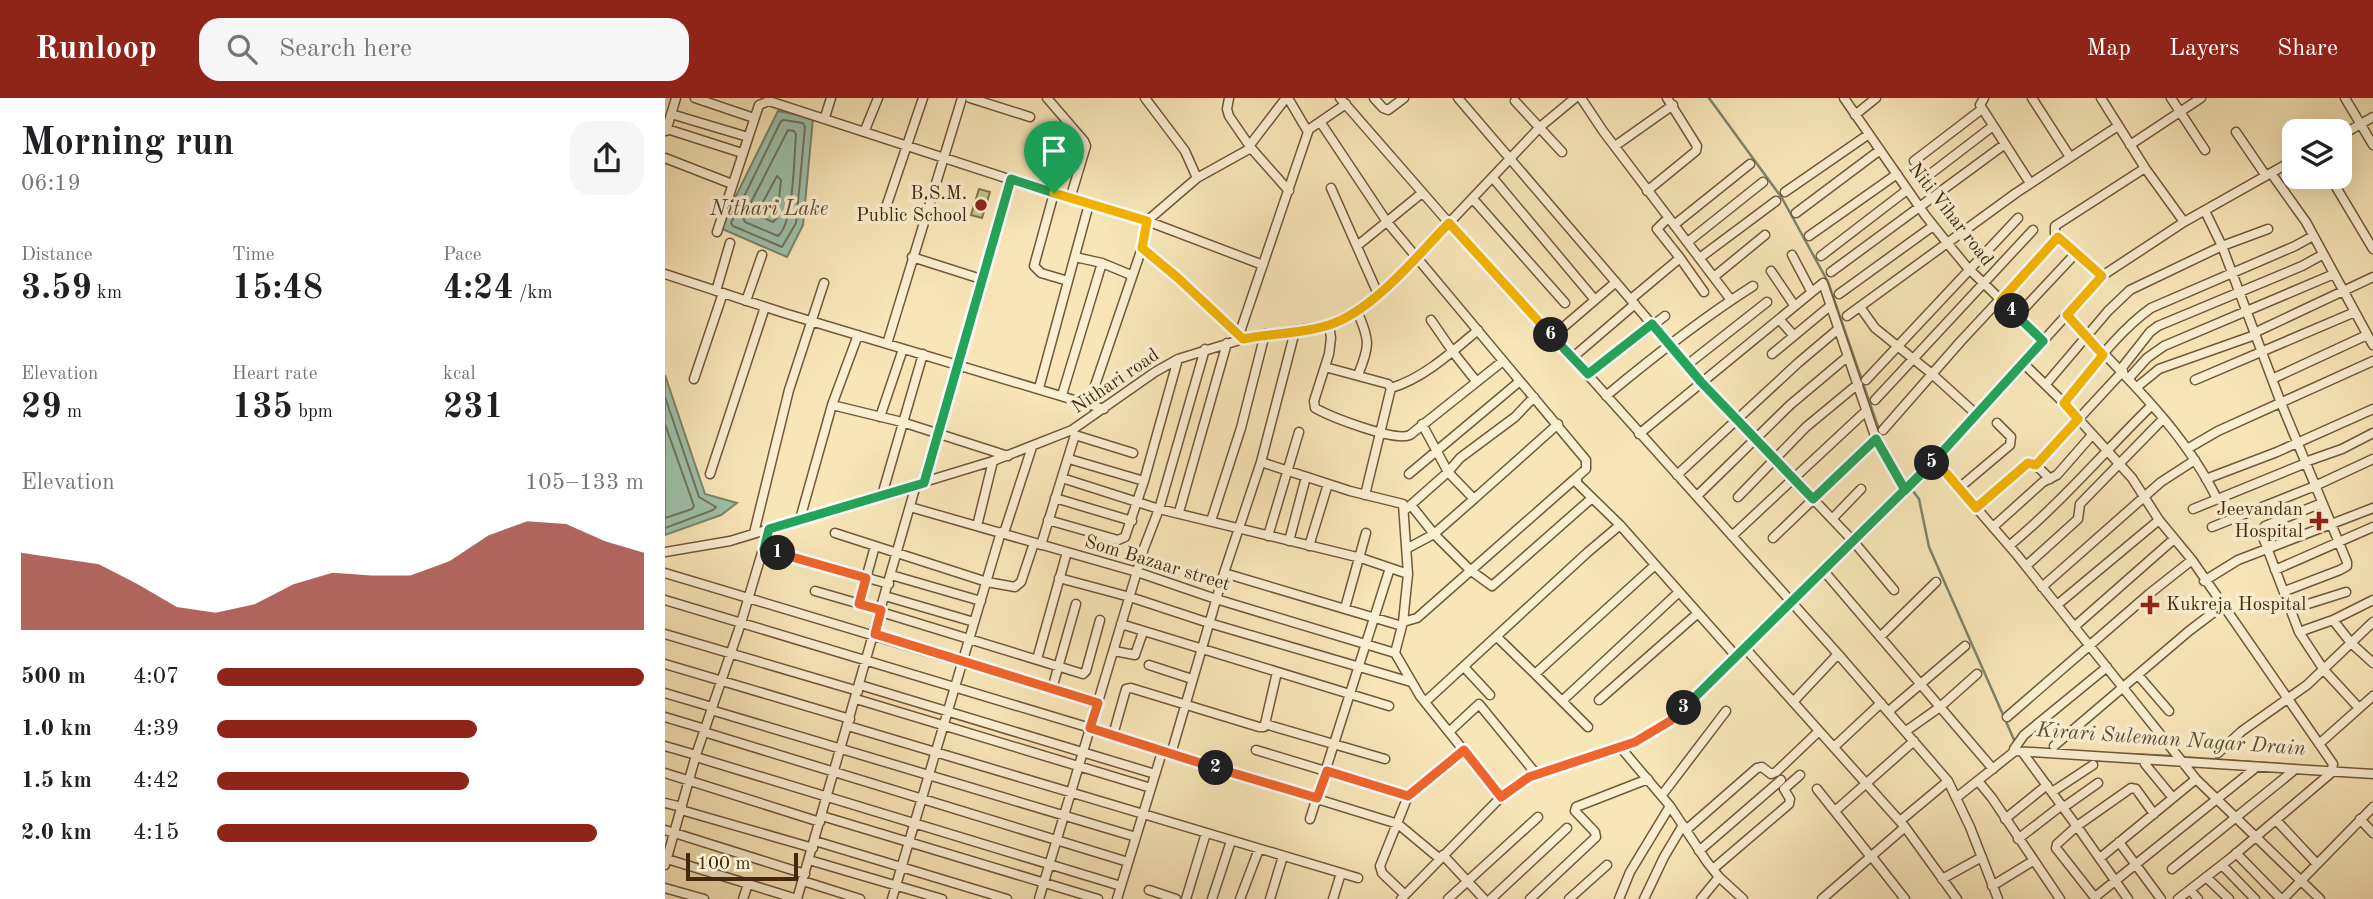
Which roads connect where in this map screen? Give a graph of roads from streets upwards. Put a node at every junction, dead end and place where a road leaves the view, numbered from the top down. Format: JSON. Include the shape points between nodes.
{"nodes":[{"id":1,"x":676,"y":98,"type":"edge"},
{"id":2,"x":695,"y":98,"type":"edge"},
{"id":3,"x":831,"y":98,"type":"edge"},
{"id":4,"x":878,"y":98,"type":"edge"},
{"id":5,"x":923,"y":98,"type":"edge"},
{"id":6,"x":962,"y":98,"type":"edge"},
{"id":7,"x":970,"y":98,"type":"edge"},
{"id":8,"x":1047,"y":98,"type":"edge"},
{"id":9,"x":1145,"y":98,"type":"edge"},
{"id":10,"x":1287,"y":98,"type":"edge"},
{"id":11,"x":1374,"y":98,"type":"edge"},
{"id":12,"x":1404,"y":98,"type":"edge"},
{"id":13,"x":1458,"y":98,"type":"edge"},
{"id":14,"x":1575,"y":98,"type":"edge"},
{"id":15,"x":1581,"y":98,"type":"edge"},
{"id":16,"x":1844,"y":98,"type":"edge"},
{"id":17,"x":1876,"y":98,"type":"edge"},
{"id":18,"x":1984,"y":98,"type":"edge"},
{"id":19,"x":2032,"y":98,"type":"edge"},
{"id":20,"x":2101,"y":98,"type":"edge"},
{"id":21,"x":2171,"y":98,"type":"edge"},
{"id":22,"x":2201,"y":98,"type":"edge"},
{"id":23,"x":2345,"y":98,"type":"edge"},
{"id":24,"x":1230,"y":99,"type":"edge"},
{"id":25,"x":1343,"y":101,"type":"edge"},
{"id":26,"x":1515,"y":101,"type":"dead end"},
{"id":27,"x":1670,"y":102,"type":"edge"},
{"id":28,"x":1982,"y":109,"type":"junction"},
{"id":29,"x":2180,"y":111,"type":"junction"},
{"id":30,"x":671,"y":114,"type":"junction"},
{"id":31,"x":1855,"y":115,"type":"junction"},
{"id":32,"x":825,"y":117,"type":"junction"},
{"id":33,"x":1031,"y":117,"type":"dead end"},
{"id":34,"x":2373,"y":117,"type":"edge"},
{"id":35,"x":754,"y":118,"type":"junction"},
{"id":36,"x":1321,"y":123,"type":"junction"},
{"id":37,"x":2359,"y":125,"type":"junction"},
{"id":38,"x":1993,"y":126,"type":"junction"},
{"id":39,"x":2118,"y":126,"type":"junction"},
{"id":40,"x":1540,"y":127,"type":"junction"},
{"id":41,"x":2352,"y":129,"type":"edge"},
{"id":42,"x":865,"y":130,"type":"junction"},
{"id":43,"x":1308,"y":130,"type":"junction"},
{"id":44,"x":666,"y":131,"type":"edge"},
{"id":45,"x":2236,"y":132,"type":"dead end"},
{"id":46,"x":1869,"y":134,"type":"junction"},
{"id":47,"x":748,"y":138,"type":"junction"},
{"id":48,"x":2005,"y":144,"type":"junction"},
{"id":49,"x":907,"y":145,"type":"junction"},
{"id":50,"x":2130,"y":145,"type":"junction"},
{"id":51,"x":2373,"y":145,"type":"edge"},
{"id":52,"x":1251,"y":146,"type":"junction"},
{"id":53,"x":1615,"y":146,"type":"junction"},
{"id":54,"x":1880,"y":150,"type":"junction"},
{"id":55,"x":2205,"y":150,"type":"dead end"},
{"id":56,"x":1562,"y":152,"type":"dead end"},
{"id":57,"x":742,"y":153,"type":"junction"},
{"id":58,"x":943,"y":157,"type":"junction"},
{"id":59,"x":2070,"y":157,"type":"junction"},
{"id":60,"x":665,"y":158,"type":"edge"},
{"id":61,"x":1511,"y":158,"type":"junction"},
{"id":62,"x":1914,"y":161,"type":"dead end"},
{"id":63,"x":1750,"y":164,"type":"dead end"},
{"id":64,"x":2282,"y":167,"type":"edge"},
{"id":65,"x":2145,"y":168,"type":"junction"},
{"id":66,"x":1897,"y":174,"type":"junction"},
{"id":67,"x":2269,"y":174,"type":"junction"},
{"id":68,"x":1929,"y":175,"type":"dead end"},
{"id":69,"x":1197,"y":178,"type":"junction"},
{"id":70,"x":1493,"y":178,"type":"junction"},
{"id":71,"x":1011,"y":179,"type":"junction"},
{"id":72,"x":1763,"y":182,"type":"dead end"},
{"id":73,"x":2030,"y":183,"type":"junction"},
{"id":74,"x":732,"y":184,"type":"junction"},
{"id":75,"x":1331,"y":188,"type":"dead end"},
{"id":76,"x":2337,"y":189,"type":"edge"},
{"id":77,"x":1907,"y":190,"type":"junction"},
{"id":78,"x":1289,"y":191,"type":"junction"},
{"id":79,"x":1647,"y":191,"type":"junction"},
{"id":80,"x":1785,"y":192,"type":"dead end"},
{"id":81,"x":1054,"y":193,"type":"junction"},
{"id":82,"x":1422,"y":193,"type":"junction"},
{"id":83,"x":1070,"y":199,"type":"junction"},
{"id":84,"x":1473,"y":199,"type":"junction"},
{"id":85,"x":1776,"y":201,"type":"dead end"},
{"id":86,"x":1089,"y":204,"type":"junction"},
{"id":87,"x":1919,"y":207,"type":"junction"},
{"id":88,"x":2205,"y":211,"type":"junction"},
{"id":89,"x":1795,"y":213,"type":"dead end"},
{"id":90,"x":883,"y":216,"type":"dead end"},
{"id":91,"x":2018,"y":218,"type":"dead end"},
{"id":92,"x":1147,"y":221,"type":"junction"},
{"id":93,"x":1387,"y":222,"type":"junction"},
{"id":94,"x":1671,"y":222,"type":"junction"},
{"id":95,"x":2184,"y":222,"type":"junction"},
{"id":96,"x":1449,"y":223,"type":"junction"},
{"id":97,"x":1933,"y":226,"type":"junction"},
{"id":98,"x":2268,"y":229,"type":"dead end"},
{"id":99,"x":2033,"y":230,"type":"dead end"},
{"id":100,"x":717,"y":232,"type":"dead end"},
{"id":101,"x":1765,"y":235,"type":"dead end"},
{"id":102,"x":1809,"y":236,"type":"dead end"},
{"id":103,"x":2313,"y":236,"type":"junction"},
{"id":104,"x":2058,"y":237,"type":"junction"},
{"id":105,"x":1689,"y":241,"type":"junction"},
{"id":106,"x":730,"y":243,"type":"dead end"},
{"id":107,"x":1948,"y":244,"type":"junction"},
{"id":108,"x":1357,"y":246,"type":"junction"},
{"id":109,"x":2222,"y":246,"type":"junction"},
{"id":110,"x":1142,"y":248,"type":"junction"},
{"id":111,"x":2373,"y":249,"type":"edge"},
{"id":112,"x":2076,"y":253,"type":"junction"},
{"id":113,"x":762,"y":255,"type":"dead end"},
{"id":114,"x":1792,"y":255,"type":"dead end"},
{"id":115,"x":2322,"y":255,"type":"junction"},
{"id":116,"x":1821,"y":256,"type":"dead end"},
{"id":117,"x":912,"y":257,"type":"junction"},
{"id":118,"x":1075,"y":257,"type":"junction"},
{"id":119,"x":1417,"y":257,"type":"junction"},
{"id":120,"x":1700,"y":257,"type":"junction"},
{"id":121,"x":1680,"y":258,"type":"junction"},
{"id":122,"x":1102,"y":263,"type":"junction"},
{"id":123,"x":1263,"y":265,"type":"junction"},
{"id":124,"x":1969,"y":269,"type":"junction"},
{"id":125,"x":1771,"y":271,"type":"dead end"},
{"id":126,"x":1831,"y":272,"type":"dead end"},
{"id":127,"x":2232,"y":273,"type":"junction"},
{"id":128,"x":665,"y":274,"type":"edge"},
{"id":129,"x":2334,"y":274,"type":"junction"},
{"id":130,"x":1131,"y":275,"type":"junction"},
{"id":131,"x":1715,"y":276,"type":"junction"},
{"id":132,"x":2102,"y":276,"type":"junction"},
{"id":133,"x":2373,"y":277,"type":"edge"},
{"id":134,"x":981,"y":279,"type":"junction"},
{"id":135,"x":1068,"y":281,"type":"junction"},
{"id":136,"x":1616,"y":282,"type":"junction"},
{"id":137,"x":1983,"y":282,"type":"junction"},
{"id":138,"x":824,"y":283,"type":"dead end"},
{"id":139,"x":1753,"y":286,"type":"dead end"},
{"id":140,"x":2343,"y":290,"type":"junction"},
{"id":141,"x":1811,"y":291,"type":"junction"},
{"id":142,"x":719,"y":292,"type":"junction"},
{"id":143,"x":1704,"y":292,"type":"dead end"},
{"id":144,"x":1378,"y":293,"type":"junction"},
{"id":145,"x":2239,"y":293,"type":"junction"},
{"id":146,"x":1839,"y":294,"type":"dead end"},
{"id":147,"x":1595,"y":300,"type":"junction"},
{"id":148,"x":1731,"y":300,"type":"junction"},
{"id":149,"x":2001,"y":300,"type":"junction"},
{"id":150,"x":746,"y":301,"type":"junction"},
{"id":151,"x":1633,"y":302,"type":"junction"},
{"id":152,"x":1767,"y":302,"type":"dead end"},
{"id":153,"x":1565,"y":303,"type":"dead end"},
{"id":154,"x":1794,"y":305,"type":"junction"},
{"id":155,"x":1830,"y":306,"type":"junction"},
{"id":156,"x":765,"y":307,"type":"junction"},
{"id":157,"x":1860,"y":307,"type":"junction"},
{"id":158,"x":1357,"y":311,"type":"junction"},
{"id":159,"x":2246,"y":311,"type":"junction"},
{"id":160,"x":2355,"y":312,"type":"junction"},
{"id":161,"x":2067,"y":315,"type":"junction"},
{"id":162,"x":1665,"y":316,"type":"dead end"},
{"id":163,"x":1847,"y":316,"type":"dead end"},
{"id":164,"x":2017,"y":316,"type":"junction"},
{"id":165,"x":1779,"y":319,"type":"junction"},
{"id":166,"x":1431,"y":320,"type":"dead end"},
{"id":167,"x":811,"y":321,"type":"junction"},
{"id":168,"x":1652,"y":324,"type":"junction"},
{"id":169,"x":1329,"y":325,"type":"junction"},
{"id":170,"x":1478,"y":330,"type":"junction"},
{"id":171,"x":1837,"y":330,"type":"junction"},
{"id":172,"x":1295,"y":331,"type":"junction"},
{"id":173,"x":1265,"y":334,"type":"junction"},
{"id":174,"x":2255,"y":334,"type":"junction"},
{"id":175,"x":858,"y":335,"type":"junction"},
{"id":176,"x":2367,"y":335,"type":"junction"},
{"id":177,"x":1553,"y":336,"type":"junction"},
{"id":178,"x":1794,"y":336,"type":"junction"},
{"id":179,"x":2087,"y":336,"type":"junction"},
{"id":180,"x":1241,"y":337,"type":"junction"},
{"id":181,"x":2043,"y":341,"type":"junction"},
{"id":182,"x":887,"y":344,"type":"junction"},
{"id":183,"x":1227,"y":344,"type":"junction"},
{"id":184,"x":1669,"y":344,"type":"junction"},
{"id":185,"x":2373,"y":345,"type":"edge"},
{"id":186,"x":1898,"y":347,"type":"junction"},
{"id":187,"x":903,"y":349,"type":"junction"},
{"id":188,"x":1205,"y":349,"type":"junction"},
{"id":189,"x":1453,"y":352,"type":"junction"},
{"id":190,"x":2262,"y":353,"type":"junction"},
{"id":191,"x":923,"y":354,"type":"junction"},
{"id":192,"x":1772,"y":354,"type":"dead end"},
{"id":193,"x":2103,"y":355,"type":"junction"},
{"id":194,"x":1847,"y":356,"type":"junction"},
{"id":195,"x":1572,"y":358,"type":"junction"},
{"id":196,"x":1178,"y":359,"type":"junction"},
{"id":197,"x":1503,"y":360,"type":"junction"},
{"id":198,"x":1912,"y":360,"type":"junction"},
{"id":199,"x":2373,"y":361,"type":"edge"},
{"id":200,"x":2023,"y":363,"type":"junction"},
{"id":201,"x":959,"y":365,"type":"junction"},
{"id":202,"x":1687,"y":365,"type":"junction"},
{"id":203,"x":1325,"y":367,"type":"junction"},
{"id":204,"x":2124,"y":373,"type":"junction"},
{"id":205,"x":1588,"y":374,"type":"junction"},
{"id":206,"x":1932,"y":374,"type":"junction"},
{"id":207,"x":1358,"y":375,"type":"junction"},
{"id":208,"x":694,"y":379,"type":"dead end"},
{"id":209,"x":2272,"y":379,"type":"junction"},
{"id":210,"x":2195,"y":380,"type":"dead end"},
{"id":211,"x":1520,"y":381,"type":"junction"},
{"id":212,"x":1476,"y":382,"type":"junction"},
{"id":213,"x":1701,"y":382,"type":"junction"},
{"id":214,"x":1862,"y":382,"type":"junction"},
{"id":215,"x":2046,"y":384,"type":"junction"},
{"id":216,"x":2137,"y":387,"type":"junction"},
{"id":217,"x":1038,"y":388,"type":"junction"},
{"id":218,"x":1391,"y":388,"type":"junction"},
{"id":219,"x":1062,"y":395,"type":"junction"},
{"id":220,"x":1607,"y":396,"type":"junction"},
{"id":221,"x":1534,"y":397,"type":"junction"},
{"id":222,"x":1875,"y":400,"type":"dead end"},
{"id":223,"x":1089,"y":403,"type":"junction"},
{"id":224,"x":2064,"y":403,"type":"junction"},
{"id":225,"x":2281,"y":403,"type":"junction"},
{"id":226,"x":832,"y":405,"type":"junction"},
{"id":227,"x":2152,"y":405,"type":"junction"},
{"id":228,"x":1104,"y":409,"type":"junction"},
{"id":229,"x":2373,"y":409,"type":"edge"},
{"id":230,"x":1866,"y":411,"type":"junction"},
{"id":231,"x":1975,"y":413,"type":"junction"},
{"id":232,"x":880,"y":417,"type":"junction"},
{"id":233,"x":2078,"y":419,"type":"junction"},
{"id":234,"x":2164,"y":419,"type":"junction"},
{"id":235,"x":1737,"y":420,"type":"junction"},
{"id":236,"x":901,"y":422,"type":"junction"},
{"id":237,"x":1997,"y":423,"type":"dead end"},
{"id":238,"x":1423,"y":424,"type":"junction"},
{"id":239,"x":1558,"y":424,"type":"junction"},
{"id":240,"x":1883,"y":430,"type":"dead end"},
{"id":241,"x":1299,"y":432,"type":"dead end"},
{"id":242,"x":1380,"y":432,"type":"junction"},
{"id":243,"x":1074,"y":433,"type":"junction"},
{"id":244,"x":1639,"y":433,"type":"junction"},
{"id":245,"x":2373,"y":433,"type":"edge"},
{"id":246,"x":938,"y":434,"type":"junction"},
{"id":247,"x":2092,"y":435,"type":"junction"},
{"id":248,"x":1755,"y":439,"type":"junction"},
{"id":249,"x":1876,"y":439,"type":"junction"},
{"id":250,"x":2297,"y":442,"type":"junction"},
{"id":251,"x":1032,"y":447,"type":"junction"},
{"id":252,"x":2187,"y":449,"type":"junction"},
{"id":253,"x":2106,"y":450,"type":"junction"},
{"id":254,"x":1437,"y":451,"type":"junction"},
{"id":255,"x":1133,"y":453,"type":"dead end"},
{"id":256,"x":1007,"y":456,"type":"junction"},
{"id":257,"x":1069,"y":459,"type":"junction"},
{"id":258,"x":2373,"y":459,"type":"edge"},
{"id":259,"x":1775,"y":460,"type":"junction"},
{"id":260,"x":1935,"y":460,"type":"junction"},
{"id":261,"x":2195,"y":460,"type":"junction"},
{"id":262,"x":993,"y":461,"type":"junction"},
{"id":263,"x":1261,"y":462,"type":"junction"},
{"id":264,"x":2305,"y":463,"type":"junction"},
{"id":265,"x":2036,"y":465,"type":"junction"},
{"id":266,"x":2120,"y":465,"type":"junction"},
{"id":267,"x":1288,"y":471,"type":"junction"},
{"id":268,"x":1448,"y":472,"type":"junction"},
{"id":269,"x":710,"y":474,"type":"dead end"},
{"id":270,"x":1409,"y":474,"type":"dead end"},
{"id":271,"x":1677,"y":475,"type":"junction"},
{"id":272,"x":1306,"y":477,"type":"junction"},
{"id":273,"x":1577,"y":477,"type":"junction"},
{"id":274,"x":1062,"y":478,"type":"junction"},
{"id":275,"x":1793,"y":479,"type":"junction"},
{"id":276,"x":2050,"y":479,"type":"junction"},
{"id":277,"x":2206,"y":479,"type":"junction"},
{"id":278,"x":1144,"y":481,"type":"junction"},
{"id":279,"x":920,"y":484,"type":"junction"},
{"id":280,"x":1328,"y":484,"type":"junction"},
{"id":281,"x":2315,"y":486,"type":"junction"},
{"id":282,"x":1908,"y":487,"type":"junction"},
{"id":283,"x":1959,"y":488,"type":"junction"},
{"id":284,"x":1861,"y":489,"type":"dead end"},
{"id":285,"x":882,"y":495,"type":"junction"},
{"id":286,"x":1365,"y":495,"type":"junction"},
{"id":287,"x":1697,"y":496,"type":"junction"},
{"id":288,"x":1738,"y":497,"type":"dead end"},
{"id":289,"x":2144,"y":497,"type":"junction"},
{"id":290,"x":1055,"y":498,"type":"junction"},
{"id":291,"x":1592,"y":498,"type":"junction"},
{"id":292,"x":1474,"y":499,"type":"junction"},
{"id":293,"x":1813,"y":499,"type":"junction"},
{"id":294,"x":2217,"y":499,"type":"junction"},
{"id":295,"x":1138,"y":503,"type":"junction"},
{"id":296,"x":2322,"y":503,"type":"junction"},
{"id":297,"x":910,"y":507,"type":"junction"},
{"id":298,"x":1408,"y":507,"type":"junction"},
{"id":299,"x":1976,"y":508,"type":"junction"},
{"id":300,"x":2373,"y":508,"type":"edge"},
{"id":301,"x":1159,"y":509,"type":"junction"},
{"id":302,"x":2193,"y":509,"type":"dead end"},
{"id":303,"x":1179,"y":512,"type":"junction"},
{"id":304,"x":800,"y":519,"type":"junction"},
{"id":305,"x":1832,"y":519,"type":"junction"},
{"id":306,"x":1048,"y":520,"type":"junction"},
{"id":307,"x":2159,"y":520,"type":"junction"},
{"id":308,"x":1132,"y":521,"type":"junction"},
{"id":309,"x":1211,"y":521,"type":"junction"},
{"id":310,"x":2331,"y":525,"type":"junction"},
{"id":311,"x":977,"y":526,"type":"junction"},
{"id":312,"x":1620,"y":526,"type":"junction"},
{"id":313,"x":1993,"y":527,"type":"junction"},
{"id":314,"x":2212,"y":527,"type":"dead end"},
{"id":315,"x":2373,"y":527,"type":"edge"},
{"id":316,"x":769,"y":529,"type":"junction"},
{"id":317,"x":1240,"y":529,"type":"junction"},
{"id":318,"x":754,"y":533,"type":"junction"},
{"id":319,"x":835,"y":533,"type":"dead end"},
{"id":320,"x":1002,"y":533,"type":"junction"},
{"id":321,"x":1366,"y":533,"type":"dead end"},
{"id":322,"x":1434,"y":534,"type":"junction"},
{"id":323,"x":1268,"y":536,"type":"junction"},
{"id":324,"x":1732,"y":537,"type":"junction"},
{"id":325,"x":1773,"y":538,"type":"dead end"},
{"id":326,"x":2174,"y":538,"type":"junction"},
{"id":327,"x":1289,"y":541,"type":"junction"},
{"id":328,"x":1854,"y":542,"type":"junction"},
{"id":329,"x":2339,"y":542,"type":"junction"},
{"id":330,"x":1038,"y":544,"type":"junction"},
{"id":331,"x":875,"y":546,"type":"junction"},
{"id":332,"x":1309,"y":546,"type":"junction"},
{"id":333,"x":2009,"y":546,"type":"junction"},
{"id":334,"x":1408,"y":548,"type":"junction"},
{"id":335,"x":764,"y":549,"type":"junction"},
{"id":336,"x":2267,"y":549,"type":"junction"},
{"id":337,"x":665,"y":552,"type":"edge"},
{"id":338,"x":1067,"y":552,"type":"junction"},
{"id":339,"x":897,"y":553,"type":"junction"},
{"id":340,"x":1361,"y":558,"type":"junction"},
{"id":341,"x":2192,"y":560,"type":"junction"},
{"id":342,"x":1655,"y":565,"type":"junction"},
{"id":343,"x":2026,"y":566,"type":"junction"},
{"id":344,"x":1390,"y":568,"type":"junction"},
{"id":345,"x":1470,"y":570,"type":"junction"},
{"id":346,"x":1823,"y":570,"type":"junction"},
{"id":347,"x":2275,"y":570,"type":"junction"},
{"id":348,"x":1137,"y":572,"type":"junction"},
{"id":349,"x":665,"y":573,"type":"edge"},
{"id":350,"x":1224,"y":573,"type":"junction"},
{"id":351,"x":1408,"y":574,"type":"junction"},
{"id":352,"x":866,"y":578,"type":"junction"},
{"id":353,"x":1059,"y":578,"type":"junction"},
{"id":354,"x":890,"y":580,"type":"junction"},
{"id":355,"x":2204,"y":581,"type":"junction"},
{"id":356,"x":987,"y":582,"type":"junction"},
{"id":357,"x":1936,"y":582,"type":"dead end"},
{"id":358,"x":2042,"y":587,"type":"junction"},
{"id":359,"x":814,"y":590,"type":"dead end"},
{"id":360,"x":1894,"y":590,"type":"dead end"},
{"id":361,"x":2285,"y":591,"type":"junction"},
{"id":362,"x":1679,"y":592,"type":"junction"},
{"id":363,"x":2346,"y":592,"type":"dead end"},
{"id":364,"x":885,"y":596,"type":"junction"},
{"id":365,"x":1130,"y":597,"type":"junction"},
{"id":366,"x":749,"y":598,"type":"junction"},
{"id":367,"x":1216,"y":599,"type":"junction"},
{"id":368,"x":665,"y":600,"type":"edge"},
{"id":369,"x":981,"y":601,"type":"junction"},
{"id":370,"x":1791,"y":603,"type":"junction"},
{"id":371,"x":2372,"y":603,"type":"edge"},
{"id":372,"x":859,"y":604,"type":"junction"},
{"id":373,"x":1076,"y":604,"type":"dead end"},
{"id":374,"x":2057,"y":605,"type":"junction"},
{"id":375,"x":2222,"y":606,"type":"junction"},
{"id":376,"x":1345,"y":608,"type":"junction"},
{"id":377,"x":2292,"y":609,"type":"junction"},
{"id":378,"x":881,"y":611,"type":"junction"},
{"id":379,"x":1698,"y":613,"type":"junction"},
{"id":380,"x":1375,"y":619,"type":"junction"},
{"id":381,"x":1100,"y":620,"type":"dead end"},
{"id":382,"x":2333,"y":620,"type":"junction"},
{"id":383,"x":974,"y":622,"type":"junction"},
{"id":384,"x":741,"y":623,"type":"junction"},
{"id":385,"x":1209,"y":623,"type":"junction"},
{"id":386,"x":1121,"y":624,"type":"junction"},
{"id":387,"x":1402,"y":624,"type":"junction"},
{"id":388,"x":2369,"y":625,"type":"edge"},
{"id":389,"x":2074,"y":627,"type":"junction"},
{"id":390,"x":1143,"y":632,"type":"junction"},
{"id":391,"x":2299,"y":632,"type":"junction"},
{"id":392,"x":665,"y":634,"type":"edge"},
{"id":393,"x":875,"y":634,"type":"junction"},
{"id":394,"x":2373,"y":635,"type":"edge"},
{"id":395,"x":1497,"y":637,"type":"junction"},
{"id":396,"x":1880,"y":637,"type":"junction"},
{"id":397,"x":968,"y":639,"type":"junction"},
{"id":398,"x":1365,"y":642,"type":"junction"},
{"id":399,"x":2351,"y":643,"type":"junction"},
{"id":400,"x":1965,"y":646,"type":"dead end"},
{"id":401,"x":2090,"y":646,"type":"junction"},
{"id":402,"x":1745,"y":648,"type":"junction"},
{"id":403,"x":1201,"y":649,"type":"junction"},
{"id":404,"x":1114,"y":650,"type":"junction"},
{"id":405,"x":1395,"y":653,"type":"junction"},
{"id":406,"x":730,"y":654,"type":"junction"},
{"id":407,"x":1838,"y":654,"type":"junction"},
{"id":408,"x":1737,"y":656,"type":"junction"},
{"id":409,"x":1037,"y":659,"type":"junction"},
{"id":410,"x":962,"y":660,"type":"junction"},
{"id":411,"x":867,"y":662,"type":"junction"},
{"id":412,"x":2373,"y":663,"type":"edge"},
{"id":413,"x":665,"y":664,"type":"edge"},
{"id":414,"x":1149,"y":665,"type":"dead end"},
{"id":415,"x":1059,"y":666,"type":"junction"},
{"id":416,"x":1358,"y":667,"type":"junction"},
{"id":417,"x":1464,"y":667,"type":"junction"},
{"id":418,"x":2107,"y":667,"type":"junction"},
{"id":419,"x":2324,"y":670,"type":"junction"},
{"id":420,"x":1277,"y":672,"type":"junction"},
{"id":421,"x":1535,"y":674,"type":"junction"},
{"id":422,"x":1977,"y":674,"type":"dead end"},
{"id":423,"x":2138,"y":676,"type":"junction"},
{"id":424,"x":1192,"y":679,"type":"junction"},
{"id":425,"x":721,"y":680,"type":"junction"},
{"id":426,"x":1411,"y":682,"type":"junction"},
{"id":427,"x":1921,"y":685,"type":"junction"},
{"id":428,"x":953,"y":687,"type":"junction"},
{"id":429,"x":1052,"y":688,"type":"junction"},
{"id":430,"x":2123,"y":688,"type":"junction"},
{"id":431,"x":858,"y":692,"type":"junction"},
{"id":432,"x":665,"y":693,"type":"edge"},
{"id":433,"x":1350,"y":694,"type":"junction"},
{"id":434,"x":1490,"y":695,"type":"dead end"},
{"id":435,"x":2373,"y":696,"type":"edge"},
{"id":436,"x":2288,"y":699,"type":"junction"},
{"id":437,"x":1599,"y":700,"type":"dead end"},
{"id":438,"x":1562,"y":701,"type":"junction"},
{"id":439,"x":1425,"y":702,"type":"junction"},
{"id":440,"x":1793,"y":702,"type":"junction"},
{"id":441,"x":1098,"y":703,"type":"junction"},
{"id":442,"x":1881,"y":703,"type":"junction"},
{"id":443,"x":1185,"y":705,"type":"junction"},
{"id":444,"x":1389,"y":706,"type":"dead end"},
{"id":445,"x":1940,"y":707,"type":"junction"},
{"id":446,"x":2358,"y":707,"type":"junction"},
{"id":447,"x":712,"y":708,"type":"junction"},
{"id":448,"x":946,"y":711,"type":"junction"},
{"id":449,"x":1726,"y":711,"type":"dead end"},
{"id":450,"x":1889,"y":711,"type":"junction"},
{"id":451,"x":2169,"y":711,"type":"dead end"},
{"id":452,"x":665,"y":717,"type":"edge"},
{"id":453,"x":2007,"y":717,"type":"dead end"},
{"id":454,"x":849,"y":722,"type":"junction"},
{"id":455,"x":1265,"y":724,"type":"junction"},
{"id":456,"x":942,"y":725,"type":"junction"},
{"id":457,"x":1588,"y":727,"type":"dead end"},
{"id":458,"x":1090,"y":728,"type":"junction"},
{"id":459,"x":705,"y":730,"type":"junction"},
{"id":460,"x":1819,"y":731,"type":"junction"},
{"id":461,"x":1450,"y":732,"type":"junction"},
{"id":462,"x":1906,"y":732,"type":"junction"},
{"id":463,"x":1113,"y":735,"type":"junction"},
{"id":464,"x":1914,"y":741,"type":"junction"},
{"id":465,"x":1335,"y":744,"type":"junction"},
{"id":466,"x":2319,"y":744,"type":"junction"},
{"id":467,"x":665,"y":746,"type":"edge"},
{"id":468,"x":2054,"y":746,"type":"dead end"},
{"id":469,"x":1834,"y":747,"type":"junction"},
{"id":470,"x":2018,"y":747,"type":"junction"},
{"id":471,"x":842,"y":748,"type":"junction"},
{"id":472,"x":1621,"y":748,"type":"junction"},
{"id":473,"x":1255,"y":750,"type":"dead end"},
{"id":474,"x":1464,"y":750,"type":"junction"},
{"id":475,"x":935,"y":751,"type":"junction"},
{"id":476,"x":1084,"y":752,"type":"junction"},
{"id":477,"x":1167,"y":753,"type":"junction"},
{"id":478,"x":2218,"y":753,"type":"dead end"},
{"id":479,"x":696,"y":756,"type":"junction"},
{"id":480,"x":2178,"y":757,"type":"junction"},
{"id":481,"x":1385,"y":759,"type":"dead end"},
{"id":482,"x":2145,"y":764,"type":"dead end"},
{"id":483,"x":2093,"y":765,"type":"dead end"},
{"id":484,"x":1080,"y":766,"type":"junction"},
{"id":485,"x":2333,"y":768,"type":"junction"},
{"id":486,"x":1993,"y":769,"type":"junction"},
{"id":487,"x":2253,"y":770,"type":"dead end"},
{"id":488,"x":1327,"y":771,"type":"junction"},
{"id":489,"x":2292,"y":772,"type":"dead end"},
{"id":490,"x":665,"y":773,"type":"edge"},
{"id":491,"x":835,"y":774,"type":"junction"},
{"id":492,"x":1155,"y":774,"type":"junction"},
{"id":493,"x":2373,"y":774,"type":"edge"},
{"id":494,"x":927,"y":775,"type":"junction"},
{"id":495,"x":1537,"y":775,"type":"junction"},
{"id":496,"x":1800,"y":775,"type":"dead end"},
{"id":497,"x":1648,"y":779,"type":"junction"},
{"id":498,"x":2196,"y":779,"type":"junction"},
{"id":499,"x":1781,"y":780,"type":"dead end"},
{"id":500,"x":1978,"y":780,"type":"junction"},
{"id":501,"x":689,"y":781,"type":"junction"},
{"id":502,"x":1948,"y":781,"type":"junction"},
{"id":503,"x":2098,"y":783,"type":"dead end"},
{"id":504,"x":1867,"y":784,"type":"junction"},
{"id":505,"x":1151,"y":788,"type":"junction"},
{"id":506,"x":1817,"y":789,"type":"dead end"},
{"id":507,"x":2050,"y":789,"type":"junction"},
{"id":508,"x":1072,"y":793,"type":"junction"},
{"id":509,"x":1662,"y":795,"type":"junction"},
{"id":510,"x":1408,"y":796,"type":"junction"},
{"id":511,"x":1501,"y":797,"type":"junction"},
{"id":512,"x":827,"y":798,"type":"junction"},
{"id":513,"x":1317,"y":798,"type":"junction"},
{"id":514,"x":1957,"y":798,"type":"junction"},
{"id":515,"x":2173,"y":798,"type":"junction"},
{"id":516,"x":921,"y":799,"type":"junction"},
{"id":517,"x":2217,"y":799,"type":"junction"},
{"id":518,"x":665,"y":803,"type":"edge"},
{"id":519,"x":1670,"y":806,"type":"junction"},
{"id":520,"x":2063,"y":806,"type":"junction"},
{"id":521,"x":2373,"y":807,"type":"edge"},
{"id":522,"x":681,"y":808,"type":"junction"},
{"id":523,"x":1835,"y":811,"type":"junction"},
{"id":524,"x":2154,"y":814,"type":"junction"},
{"id":525,"x":1143,"y":815,"type":"junction"},
{"id":526,"x":1065,"y":816,"type":"junction"},
{"id":527,"x":1538,"y":817,"type":"dead end"},
{"id":528,"x":2235,"y":818,"type":"junction"},
{"id":529,"x":821,"y":819,"type":"junction"},
{"id":530,"x":1310,"y":819,"type":"dead end"},
{"id":531,"x":2360,"y":819,"type":"junction"},
{"id":532,"x":2005,"y":820,"type":"junction"},
{"id":533,"x":2276,"y":820,"type":"junction"},
{"id":534,"x":913,"y":824,"type":"junction"},
{"id":535,"x":1398,"y":824,"type":"junction"},
{"id":536,"x":1902,"y":824,"type":"junction"},
{"id":537,"x":2077,"y":826,"type":"junction"},
{"id":538,"x":1685,"y":827,"type":"junction"},
{"id":539,"x":1567,"y":828,"type":"dead end"},
{"id":540,"x":665,"y":830,"type":"edge"},
{"id":541,"x":675,"y":832,"type":"junction"},
{"id":542,"x":1206,"y":833,"type":"junction"},
{"id":543,"x":2373,"y":833,"type":"edge"},
{"id":544,"x":1136,"y":837,"type":"junction"},
{"id":545,"x":2256,"y":837,"type":"junction"},
{"id":546,"x":2018,"y":839,"type":"junction"},
{"id":547,"x":1057,"y":841,"type":"junction"},
{"id":548,"x":1231,"y":841,"type":"junction"},
{"id":549,"x":908,"y":842,"type":"junction"},
{"id":550,"x":2119,"y":842,"type":"junction"},
{"id":551,"x":814,"y":845,"type":"junction"},
{"id":552,"x":667,"y":848,"type":"edge"},
{"id":553,"x":1259,"y":849,"type":"junction"},
{"id":554,"x":1699,"y":851,"type":"junction"},
{"id":555,"x":2236,"y":853,"type":"junction"},
{"id":556,"x":1283,"y":856,"type":"junction"},
{"id":557,"x":1442,"y":857,"type":"junction"},
{"id":558,"x":1871,"y":857,"type":"junction"},
{"id":559,"x":1982,"y":857,"type":"junction"},
{"id":560,"x":2100,"y":858,"type":"junction"},
{"id":561,"x":809,"y":860,"type":"junction"},
{"id":562,"x":2033,"y":861,"type":"junction"},
{"id":563,"x":666,"y":862,"type":"edge"},
{"id":564,"x":1128,"y":862,"type":"junction"},
{"id":565,"x":1607,"y":864,"type":"dead end"},
{"id":566,"x":2135,"y":864,"type":"junction"},
{"id":567,"x":2317,"y":864,"type":"junction"},
{"id":568,"x":1050,"y":865,"type":"junction"},
{"id":569,"x":2222,"y":865,"type":"junction"},
{"id":570,"x":901,"y":867,"type":"junction"},
{"id":571,"x":2172,"y":869,"type":"dead end"},
{"id":572,"x":1341,"y":873,"type":"junction"},
{"id":573,"x":1716,"y":873,"type":"junction"},
{"id":574,"x":1358,"y":877,"type":"dead end"},
{"id":575,"x":2206,"y":877,"type":"junction"},
{"id":576,"x":804,"y":878,"type":"junction"},
{"id":577,"x":1942,"y":879,"type":"junction"},
{"id":578,"x":2114,"y":880,"type":"junction"},
{"id":579,"x":2301,"y":880,"type":"junction"},
{"id":580,"x":1468,"y":882,"type":"junction"},
{"id":581,"x":1044,"y":883,"type":"junction"},
{"id":582,"x":748,"y":884,"type":"junction"},
{"id":583,"x":896,"y":885,"type":"junction"},
{"id":584,"x":1121,"y":886,"type":"junction"},
{"id":585,"x":1992,"y":886,"type":"junction"},
{"id":586,"x":665,"y":888,"type":"edge"},
{"id":587,"x":1149,"y":890,"type":"dead end"},
{"id":588,"x":2190,"y":890,"type":"junction"},
{"id":589,"x":1403,"y":896,"type":"edge"},
{"id":590,"x":2096,"y":898,"type":"edge"},
{"id":591,"x":704,"y":899,"type":"edge"},
{"id":592,"x":743,"y":899,"type":"edge"},
{"id":593,"x":797,"y":899,"type":"edge"},
{"id":594,"x":860,"y":899,"type":"edge"},
{"id":595,"x":892,"y":899,"type":"edge"},
{"id":596,"x":942,"y":899,"type":"edge"},
{"id":597,"x":1007,"y":899,"type":"edge"},
{"id":598,"x":1039,"y":899,"type":"edge"},
{"id":599,"x":1098,"y":899,"type":"edge"},
{"id":600,"x":1117,"y":899,"type":"edge"},
{"id":601,"x":1176,"y":899,"type":"edge"},
{"id":602,"x":1186,"y":899,"type":"edge"},
{"id":603,"x":1212,"y":899,"type":"edge"},
{"id":604,"x":1240,"y":899,"type":"edge"},
{"id":605,"x":1270,"y":899,"type":"edge"},
{"id":606,"x":1333,"y":899,"type":"edge"},
{"id":607,"x":1448,"y":899,"type":"edge"},
{"id":608,"x":1485,"y":899,"type":"edge"},
{"id":609,"x":1491,"y":899,"type":"edge"},
{"id":610,"x":1530,"y":899,"type":"edge"},
{"id":611,"x":1569,"y":899,"type":"edge"},
{"id":612,"x":1619,"y":899,"type":"edge"},
{"id":613,"x":1644,"y":899,"type":"edge"},
{"id":614,"x":1700,"y":899,"type":"edge"},
{"id":615,"x":1743,"y":899,"type":"edge"},
{"id":616,"x":1822,"y":899,"type":"edge"},
{"id":617,"x":1905,"y":899,"type":"edge"},
{"id":618,"x":1957,"y":899,"type":"edge"},
{"id":619,"x":1998,"y":899,"type":"edge"},
{"id":620,"x":2060,"y":899,"type":"edge"},
{"id":621,"x":2128,"y":899,"type":"edge"},
{"id":622,"x":2161,"y":899,"type":"edge"},
{"id":623,"x":2178,"y":899,"type":"edge"},
{"id":624,"x":2199,"y":899,"type":"edge"},
{"id":625,"x":2229,"y":899,"type":"edge"},
{"id":626,"x":2255,"y":899,"type":"edge"},
{"id":627,"x":2282,"y":899,"type":"edge"},
{"id":628,"x":2320,"y":899,"type":"edge"}],
"edges":[{"from":1,"to":30,"type":"street"},
{"from":2,"to":35,"type":"street"},
{"from":3,"to":32,"type":"street"},
{"from":4,"to":42,"type":"street"},
{"from":5,"to":49,"type":"street"},
{"from":6,"to":58,"type":"street"},
{"from":7,"to":33,"type":"street"},
{"from":8,"to":83,"type":"street","via":[[1084,141],[1085,153]]},
{"from":9,"to":69,"type":"street","via":[[1185,152]]},
{"from":10,"to":43,"type":"street"},
{"from":10,"to":52,"type":"street"},
{"from":11,"to":12,"type":"street","via":[[1388,110]]},
{"from":13,"to":61,"type":"street"},
{"from":14,"to":40,"type":"street","name":"Nithari road"},
{"from":15,"to":53,"type":"street"},
{"from":16,"to":31,"type":"street","name":"Niti Vihar road"},
{"from":17,"to":31,"type":"street"},
{"from":18,"to":28,"type":"street"},
{"from":19,"to":59,"type":"street"},
{"from":20,"to":39,"type":"street"},
{"from":21,"to":29,"type":"street"},
{"from":22,"to":29,"type":"street"},
{"from":23,"to":37,"type":"street"},
{"from":24,"to":52,"type":"street","via":[[1228,112]]},
{"from":25,"to":36,"type":"street"},
{"from":25,"to":82,"type":"street"},
{"from":26,"to":40,"type":"street"},
{"from":27,"to":53,"type":"street"},
{"from":27,"to":79,"type":"street","via":[[1697,146]]},
{"from":28,"to":38,"type":"street"},
{"from":28,"to":62,"type":"street"},
{"from":29,"to":50,"type":"street"},
{"from":29,"to":55,"type":"street"},
{"from":30,"to":44,"type":"street"},
{"from":30,"to":47,"type":"street"},
{"from":31,"to":46,"type":"street","name":"Niti Vihar road"},
{"from":32,"to":35,"type":"street","via":[[769,101],[759,105]]},
{"from":32,"to":42,"type":"street"},
{"from":34,"to":37,"type":"street"},
{"from":35,"to":47,"type":"street"},
{"from":36,"to":43,"type":"street"},
{"from":36,"to":93,"type":"street"},
{"from":37,"to":41,"type":"street"},
{"from":37,"to":51,"type":"street"},
{"from":38,"to":48,"type":"street"},
{"from":38,"to":68,"type":"street"},
{"from":39,"to":50,"type":"street"},
{"from":39,"to":59,"type":"street"},
{"from":40,"to":56,"type":"street"},
{"from":40,"to":61,"type":"street","name":"Nithari road"},
{"from":42,"to":49,"type":"street"},
{"from":43,"to":78,"type":"street"},
{"from":44,"to":57,"type":"street"},
{"from":45,"to":67,"type":"street"},
{"from":46,"to":54,"type":"street","name":"Niti Vihar road"},
{"from":46,"to":80,"type":"street"},
{"from":47,"to":57,"type":"street"},
{"from":48,"to":73,"type":"street"},
{"from":48,"to":87,"type":"street"},
{"from":49,"to":58,"type":"street"},
{"from":49,"to":90,"type":"street"},
{"from":50,"to":65,"type":"street"},
{"from":52,"to":69,"type":"street"},
{"from":52,"to":78,"type":"street"},
{"from":53,"to":79,"type":"street"},
{"from":54,"to":66,"type":"street","name":"Niti Vihar road"},
{"from":54,"to":89,"type":"street"},
{"from":57,"to":74,"type":"street"},
{"from":58,"to":71,"type":"street"},
{"from":58,"to":117,"type":"street"},
{"from":59,"to":73,"type":"street"},
{"from":60,"to":74,"type":"street"},
{"from":61,"to":70,"type":"street","name":"Nithari road"},
{"from":61,"to":136,"type":"street"},
{"from":63,"to":94,"type":"street"},
{"from":64,"to":67,"type":"street"},
{"from":65,"to":95,"type":"street"},
{"from":65,"to":104,"type":"street","via":[[2058,222],[2054,230]]},
{"from":66,"to":77,"type":"street","name":"Niti Vihar road"},
{"from":66,"to":102,"type":"street"},
{"from":67,"to":88,"type":"street"},
{"from":67,"to":103,"type":"street"},
{"from":69,"to":92,"type":"street"},
{"from":70,"to":84,"type":"street","name":"Nithari road"},
{"from":70,"to":147,"type":"street"},
{"from":71,"to":81,"type":"street"},
{"from":71,"to":134,"type":"street"},
{"from":72,"to":105,"type":"street"},
{"from":73,"to":107,"type":"street"},
{"from":74,"to":100,"type":"street"},
{"from":75,"to":108,"type":"street"},
{"from":76,"to":111,"type":"street"},
{"from":77,"to":87,"type":"street","name":"Niti Vihar road"},
{"from":77,"to":116,"type":"street"},
{"from":78,"to":123,"type":"street"},
{"from":79,"to":94,"type":"street"},
{"from":81,"to":83,"type":"street"},
{"from":81,"to":135,"type":"street","via":[[1034,266],[1041,273]]},
{"from":82,"to":93,"type":"street"},
{"from":82,"to":96,"type":"street"},
{"from":83,"to":86,"type":"street"},
{"from":84,"to":96,"type":"street","name":"Nithari road"},
{"from":84,"to":153,"type":"street"},
{"from":85,"to":120,"type":"street"},
{"from":86,"to":92,"type":"street"},
{"from":86,"to":118,"type":"street"},
{"from":87,"to":97,"type":"street","name":"Niti Vihar road"},
{"from":87,"to":126,"type":"street"},
{"from":88,"to":95,"type":"street"},
{"from":88,"to":109,"type":"street"},
{"from":91,"to":124,"type":"street"},
{"from":92,"to":110,"type":"street"},
{"from":92,"to":123,"type":"street"},
{"from":93,"to":108,"type":"street"},
{"from":93,"to":119,"type":"street"},
{"from":94,"to":105,"type":"street"},
{"from":94,"to":121,"type":"street","via":[[1658,227],[1658,233]]},
{"from":95,"to":132,"type":"street"},
{"from":96,"to":119,"type":"street","name":"Nithari road"},
{"from":96,"to":177,"type":"street"},
{"from":97,"to":107,"type":"street","name":"Niti Vihar road"},
{"from":97,"to":146,"type":"street"},
{"from":98,"to":109,"type":"street"},
{"from":99,"to":137,"type":"street"},
{"from":101,"to":131,"type":"street"},
{"from":103,"to":115,"type":"street"},
{"from":103,"to":127,"type":"street"},
{"from":104,"to":112,"type":"street"},
{"from":104,"to":149,"type":"street"},
{"from":105,"to":120,"type":"street"},
{"from":106,"to":142,"type":"street"},
{"from":107,"to":124,"type":"street","name":"Niti Vihar road"},
{"from":107,"to":157,"type":"street"},
{"from":108,"to":144,"type":"street"},
{"from":109,"to":127,"type":"street"},
{"from":109,"to":179,"type":"street","via":[[2130,290]]},
{"from":110,"to":130,"type":"street"},
{"from":110,"to":180,"type":"street"},
{"from":112,"to":132,"type":"street"},
{"from":112,"to":164,"type":"street"},
{"from":113,"to":150,"type":"street"},
{"from":114,"to":141,"type":"street"},
{"from":115,"to":129,"type":"street"},
{"from":115,"to":145,"type":"street"},
{"from":117,"to":134,"type":"street"},
{"from":117,"to":182,"type":"street"},
{"from":118,"to":122,"type":"street"},
{"from":118,"to":135,"type":"street"},
{"from":119,"to":144,"type":"street","name":"Nithari road"},
{"from":119,"to":170,"type":"street"},
{"from":120,"to":131,"type":"street"},
{"from":121,"to":143,"type":"street"},
{"from":121,"to":151,"type":"street"},
{"from":122,"to":130,"type":"street"},
{"from":122,"to":219,"type":"street"},
{"from":123,"to":180,"type":"street"},
{"from":124,"to":137,"type":"street","name":"Niti Vihar road"},
{"from":124,"to":186,"type":"street"},
{"from":125,"to":154,"type":"street"},
{"from":127,"to":145,"type":"street"},
{"from":127,"to":193,"type":"street","via":[[2151,309]]},
{"from":128,"to":142,"type":"street"},
{"from":129,"to":140,"type":"street"},
{"from":129,"to":159,"type":"street"},
{"from":130,"to":223,"type":"street"},
{"from":131,"to":148,"type":"street"},
{"from":132,"to":161,"type":"street"},
{"from":133,"to":140,"type":"street"},
{"from":134,"to":201,"type":"street"},
{"from":135,"to":217,"type":"street"},
{"from":136,"to":147,"type":"street"},
{"from":136,"to":151,"type":"street"},
{"from":137,"to":149,"type":"street","name":"Niti Vihar road"},
{"from":137,"to":198,"type":"street"},
{"from":138,"to":167,"type":"street"},
{"from":139,"to":148,"type":"street"},
{"from":140,"to":160,"type":"street"},
{"from":140,"to":174,"type":"street"},
{"from":141,"to":154,"type":"street"},
{"from":141,"to":155,"type":"street","via":[[1823,283]]},
{"from":142,"to":150,"type":"street"},
{"from":142,"to":208,"type":"street"},
{"from":144,"to":158,"type":"street","name":"Nithari road"},
{"from":145,"to":159,"type":"street"},
{"from":145,"to":204,"type":"street","via":[[2154,329]]},
{"from":147,"to":177,"type":"street"},
{"from":148,"to":184,"type":"street"},
{"from":149,"to":164,"type":"street","name":"Niti Vihar road"},
{"from":149,"to":206,"type":"street"},
{"from":150,"to":156,"type":"street"},
{"from":151,"to":168,"type":"street"},
{"from":151,"to":195,"type":"street"},
{"from":152,"to":202,"type":"street"},
{"from":154,"to":165,"type":"street"},
{"from":155,"to":171,"type":"street"},
{"from":155,"to":178,"type":"street"},
{"from":156,"to":167,"type":"street"},
{"from":156,"to":269,"type":"street"},
{"from":157,"to":163,"type":"street"},
{"from":157,"to":186,"type":"street","via":[[1875,328]]},
{"from":158,"to":169,"type":"street","name":"Nithari road"},
{"from":158,"to":207,"type":"street","via":[[1369,346]]},
{"from":159,"to":174,"type":"street"},
{"from":159,"to":204,"type":"street","via":[[2164,346]]},
{"from":160,"to":176,"type":"street"},
{"from":160,"to":190,"type":"street"},
{"from":161,"to":179,"type":"street"},
{"from":161,"to":181,"type":"street"},
{"from":162,"to":168,"type":"street"},
{"from":164,"to":181,"type":"street","name":"Niti Vihar road"},
{"from":165,"to":178,"type":"street"},
{"from":165,"to":213,"type":"street"},
{"from":166,"to":189,"type":"street"},
{"from":167,"to":175,"type":"street"},
{"from":167,"to":318,"type":"street"},
{"from":168,"to":184,"type":"street"},
{"from":168,"to":205,"type":"street"},
{"from":169,"to":172,"type":"street","name":"Nithari road"},
{"from":169,"to":203,"type":"street","via":[[1331,343]]},
{"from":170,"to":189,"type":"street"},
{"from":170,"to":197,"type":"street"},
{"from":171,"to":194,"type":"street"},
{"from":171,"to":235,"type":"street"},
{"from":172,"to":173,"type":"street","name":"Nithari road"},
{"from":172,"to":263,"type":"street"},
{"from":173,"to":180,"type":"street","name":"Nithari road"},
{"from":173,"to":309,"type":"street"},
{"from":174,"to":190,"type":"street"},
{"from":174,"to":216,"type":"street","via":[[2159,369]]},
{"from":175,"to":182,"type":"street"},
{"from":175,"to":226,"type":"street"},
{"from":176,"to":185,"type":"street"},
{"from":176,"to":209,"type":"street"},
{"from":177,"to":195,"type":"street"},
{"from":178,"to":192,"type":"street"},
{"from":179,"to":193,"type":"street"},
{"from":179,"to":215,"type":"street"},
{"from":180,"to":183,"type":"street","name":"Nithari road"},
{"from":181,"to":200,"type":"street"},
{"from":182,"to":187,"type":"street"},
{"from":183,"to":188,"type":"street","name":"Nithari road"},
{"from":183,"to":303,"type":"street"},
{"from":184,"to":202,"type":"street"},
{"from":184,"to":220,"type":"street"},
{"from":186,"to":198,"type":"street"},
{"from":186,"to":214,"type":"street"},
{"from":187,"to":191,"type":"street"},
{"from":187,"to":232,"type":"street"},
{"from":188,"to":196,"type":"street","name":"Nithari road"},
{"from":188,"to":301,"type":"street"},
{"from":189,"to":212,"type":"street"},
{"from":189,"to":218,"type":"street","via":[[1412,380]]},
{"from":190,"to":209,"type":"street"},
{"from":190,"to":210,"type":"street"},
{"from":191,"to":201,"type":"street"},
{"from":191,"to":236,"type":"street"},
{"from":193,"to":204,"type":"street"},
{"from":193,"to":224,"type":"street"},
{"from":194,"to":214,"type":"street"},
{"from":194,"to":248,"type":"street"},
{"from":195,"to":205,"type":"street"},
{"from":196,"to":228,"type":"street","name":"Nithari road"},
{"from":196,"to":278,"type":"street"},
{"from":197,"to":211,"type":"street"},
{"from":197,"to":212,"type":"street"},
{"from":198,"to":206,"type":"street"},
{"from":198,"to":222,"type":"street"},
{"from":199,"to":225,"type":"street"},
{"from":200,"to":215,"type":"street"},
{"from":200,"to":231,"type":"street"},
{"from":201,"to":217,"type":"street"},
{"from":201,"to":246,"type":"street"},
{"from":202,"to":213,"type":"street"},
{"from":203,"to":207,"type":"street"},
{"from":203,"to":242,"type":"street","via":[[1315,408]]},
{"from":204,"to":216,"type":"street"},
{"from":204,"to":233,"type":"street"},
{"from":205,"to":220,"type":"street"},
{"from":206,"to":231,"type":"street"},
{"from":206,"to":240,"type":"street"},
{"from":207,"to":218,"type":"street"},
{"from":209,"to":225,"type":"street"},
{"from":211,"to":221,"type":"street"},
{"from":211,"to":254,"type":"street"},
{"from":212,"to":238,"type":"street"},
{"from":213,"to":235,"type":"street"},
{"from":213,"to":244,"type":"street"},
{"from":214,"to":230,"type":"street"},
{"from":214,"to":259,"type":"street","via":[[1821,413]]},
{"from":215,"to":224,"type":"street"},
{"from":216,"to":227,"type":"street"},
{"from":217,"to":219,"type":"street"},
{"from":218,"to":242,"type":"street"},
{"from":219,"to":223,"type":"street"},
{"from":220,"to":244,"type":"street"},
{"from":221,"to":239,"type":"street"},
{"from":221,"to":268,"type":"street"},
{"from":223,"to":228,"type":"street"},
{"from":224,"to":233,"type":"street"},
{"from":225,"to":250,"type":"street"},
{"from":225,"to":252,"type":"street"},
{"from":226,"to":232,"type":"street"},
{"from":226,"to":304,"type":"street"},
{"from":227,"to":234,"type":"street"},
{"from":227,"to":253,"type":"street"},
{"from":228,"to":243,"type":"street","name":"Nithari road"},
{"from":229,"to":250,"type":"street"},
{"from":230,"to":249,"type":"street"},
{"from":230,"to":275,"type":"street"},
{"from":231,"to":260,"type":"street"},
{"from":232,"to":236,"type":"street"},
{"from":233,"to":247,"type":"street"},
{"from":233,"to":265,"type":"street"},
{"from":234,"to":252,"type":"street"},
{"from":234,"to":266,"type":"street"},
{"from":235,"to":248,"type":"street"},
{"from":235,"to":271,"type":"street"},
{"from":236,"to":246,"type":"street"},
{"from":236,"to":285,"type":"street"},
{"from":237,"to":283,"type":"street","via":[[2011,437],[2010,445]]},
{"from":238,"to":242,"type":"street","via":[[1405,437]]},
{"from":238,"to":254,"type":"street"},
{"from":239,"to":273,"type":"street","via":[[1586,460]]},
{"from":239,"to":292,"type":"street"},
{"from":241,"to":267,"type":"street"},
{"from":242,"to":286,"type":"street"},
{"from":243,"to":251,"type":"street","name":"Nithari road"},
{"from":243,"to":255,"type":"street"},
{"from":243,"to":257,"type":"street"},
{"from":244,"to":271,"type":"street"},
{"from":245,"to":264,"type":"street"},
{"from":246,"to":256,"type":"street"},
{"from":246,"to":279,"type":"street"},
{"from":247,"to":253,"type":"street"},
{"from":247,"to":276,"type":"street"},
{"from":248,"to":259,"type":"street"},
{"from":248,"to":287,"type":"street"},
{"from":249,"to":282,"type":"street"},
{"from":249,"to":293,"type":"street"},
{"from":250,"to":264,"type":"street"},
{"from":250,"to":277,"type":"street"},
{"from":251,"to":256,"type":"street","name":"Nithari road"},
{"from":251,"to":320,"type":"street"},
{"from":252,"to":261,"type":"street"},
{"from":253,"to":266,"type":"street"},
{"from":253,"to":333,"type":"street","via":[[2063,499]]},
{"from":254,"to":268,"type":"street"},
{"from":254,"to":270,"type":"street"},
{"from":256,"to":262,"type":"street","name":"Nithari road"},
{"from":257,"to":274,"type":"street"},
{"from":257,"to":278,"type":"street"},
{"from":258,"to":281,"type":"street"},
{"from":259,"to":275,"type":"street"},
{"from":259,"to":288,"type":"street"},
{"from":260,"to":282,"type":"street"},
{"from":260,"to":283,"type":"street"},
{"from":261,"to":277,"type":"street"},
{"from":261,"to":289,"type":"street"},
{"from":262,"to":279,"type":"street","name":"Nithari road"},
{"from":262,"to":311,"type":"street"},
{"from":263,"to":267,"type":"street"},
{"from":263,"to":317,"type":"street"},
{"from":264,"to":281,"type":"street"},
{"from":264,"to":294,"type":"street"},
{"from":265,"to":276,"type":"street"},
{"from":265,"to":299,"type":"street","via":[[2028,463]]},
{"from":266,"to":289,"type":"street"},
{"from":266,"to":343,"type":"street","via":[[2080,504],[2078,519]]},
{"from":267,"to":272,"type":"street"},
{"from":267,"to":323,"type":"street"},
{"from":268,"to":292,"type":"street"},
{"from":268,"to":298,"type":"street"},
{"from":271,"to":287,"type":"street"},
{"from":272,"to":280,"type":"street"},
{"from":272,"to":327,"type":"street"},
{"from":273,"to":291,"type":"street"},
{"from":273,"to":345,"type":"street"},
{"from":274,"to":290,"type":"street"},
{"from":274,"to":295,"type":"street"},
{"from":275,"to":293,"type":"street"},
{"from":275,"to":324,"type":"street"},
{"from":276,"to":313,"type":"street"},
{"from":277,"to":294,"type":"street"},
{"from":278,"to":295,"type":"street"},
{"from":279,"to":285,"type":"street","name":"Nithari road"},
{"from":279,"to":297,"type":"street"},
{"from":280,"to":286,"type":"street"},
{"from":280,"to":332,"type":"street"},
{"from":281,"to":296,"type":"street"},
{"from":281,"to":314,"type":"street"},
{"from":282,"to":328,"type":"street"},
{"from":283,"to":299,"type":"street"},
{"from":284,"to":305,"type":"street"},
{"from":285,"to":304,"type":"street","name":"Nithari road"},
{"from":286,"to":298,"type":"street"},
{"from":287,"to":324,"type":"street"},
{"from":289,"to":307,"type":"street"},
{"from":289,"to":358,"type":"street"},
{"from":290,"to":306,"type":"street"},
{"from":290,"to":308,"type":"street"},
{"from":291,"to":312,"type":"street"},
{"from":291,"to":345,"type":"street","via":[[1494,585]]},
{"from":292,"to":322,"type":"street"},
{"from":293,"to":305,"type":"street"},
{"from":293,"to":325,"type":"street"},
{"from":294,"to":302,"type":"street"},
{"from":295,"to":301,"type":"street"},
{"from":295,"to":308,"type":"street"},
{"from":296,"to":310,"type":"street"},
{"from":296,"to":336,"type":"street","via":[[2262,528]]},
{"from":297,"to":311,"type":"street","name":"Som Bazaar street"},
{"from":297,"to":339,"type":"street"},
{"from":298,"to":322,"type":"street"},
{"from":298,"to":334,"type":"street"},
{"from":299,"to":313,"type":"street"},
{"from":300,"to":310,"type":"street"},
{"from":301,"to":303,"type":"street"},
{"from":301,"to":348,"type":"street"},
{"from":303,"to":309,"type":"street"},
{"from":304,"to":316,"type":"street","name":"Nithari road"},
{"from":305,"to":328,"type":"street"},
{"from":306,"to":308,"type":"street","via":[[1118,540],[1125,537]]},
{"from":306,"to":330,"type":"street"},
{"from":307,"to":326,"type":"street"},
{"from":307,"to":374,"type":"street"},
{"from":309,"to":317,"type":"street"},
{"from":310,"to":329,"type":"street"},
{"from":310,"to":336,"type":"street"},
{"from":311,"to":320,"type":"street","name":"Som Bazaar street"},
{"from":312,"to":342,"type":"street"},
{"from":312,"to":395,"type":"street"},
{"from":313,"to":333,"type":"street"},
{"from":315,"to":329,"type":"street"},
{"from":316,"to":318,"type":"street","name":"Nithari road"},
{"from":316,"to":335,"type":"street"},
{"from":317,"to":323,"type":"street"},
{"from":317,"to":350,"type":"street"},
{"from":318,"to":337,"type":"street","name":"Nithari road"},
{"from":319,"to":331,"type":"street"},
{"from":320,"to":330,"type":"street","name":"Som Bazaar street"},
{"from":320,"to":356,"type":"street"},
{"from":321,"to":340,"type":"street"},
{"from":322,"to":334,"type":"street"},
{"from":322,"to":345,"type":"street"},
{"from":323,"to":327,"type":"street"},
{"from":324,"to":370,"type":"street"},
{"from":326,"to":341,"type":"street"},
{"from":326,"to":389,"type":"street"},
{"from":327,"to":332,"type":"street"},
{"from":328,"to":346,"type":"street"},
{"from":328,"to":360,"type":"street"},
{"from":329,"to":347,"type":"street"},
{"from":329,"to":361,"type":"street","via":[[2347,566]]},
{"from":330,"to":338,"type":"street","name":"Som Bazaar street"},
{"from":330,"to":356,"type":"street","via":[[1019,585]]},
{"from":331,"to":339,"type":"street"},
{"from":331,"to":352,"type":"street"},
{"from":332,"to":340,"type":"street"},
{"from":333,"to":343,"type":"street"},
{"from":334,"to":351,"type":"street"},
{"from":335,"to":352,"type":"street"},
{"from":335,"to":366,"type":"street"},
{"from":336,"to":347,"type":"street"},
{"from":336,"to":355,"type":"street"},
{"from":338,"to":348,"type":"street","name":"Som Bazaar street"},
{"from":338,"to":353,"type":"street"},
{"from":339,"to":354,"type":"street"},
{"from":339,"to":356,"type":"street"},
{"from":340,"to":344,"type":"street"},
{"from":340,"to":376,"type":"street"},
{"from":341,"to":355,"type":"street"},
{"from":341,"to":401,"type":"street"},
{"from":342,"to":362,"type":"street"},
{"from":342,"to":421,"type":"street"},
{"from":343,"to":358,"type":"street"},
{"from":344,"to":351,"type":"street"},
{"from":344,"to":380,"type":"street"},
{"from":345,"to":387,"type":"street","via":[[1417,618]]},
{"from":346,"to":370,"type":"street"},
{"from":346,"to":396,"type":"street"},
{"from":347,"to":361,"type":"street"},
{"from":348,"to":365,"type":"street"},
{"from":348,"to":367,"type":"street","name":"Som Bazaar street"},
{"from":349,"to":366,"type":"street"},
{"from":350,"to":367,"type":"street"},
{"from":350,"to":376,"type":"street"},
{"from":351,"to":387,"type":"street"},
{"from":352,"to":354,"type":"street"},
{"from":352,"to":372,"type":"street"},
{"from":353,"to":365,"type":"street"},
{"from":353,"to":409,"type":"street"},
{"from":354,"to":364,"type":"street"},
{"from":354,"to":369,"type":"street"},
{"from":355,"to":375,"type":"street"},
{"from":356,"to":369,"type":"street"},
{"from":357,"to":396,"type":"street"},
{"from":358,"to":374,"type":"street"},
{"from":359,"to":372,"type":"street"},
{"from":361,"to":377,"type":"street"},
{"from":362,"to":379,"type":"street"},
{"from":362,"to":438,"type":"street"},
{"from":363,"to":377,"type":"street"},
{"from":364,"to":378,"type":"street"},
{"from":364,"to":383,"type":"street"},
{"from":365,"to":385,"type":"street"},
{"from":365,"to":386,"type":"street"},
{"from":366,"to":384,"type":"street"},
{"from":366,"to":393,"type":"street"},
{"from":367,"to":385,"type":"street"},
{"from":367,"to":398,"type":"street","name":"Som Bazaar street"},
{"from":368,"to":384,"type":"street"},
{"from":369,"to":383,"type":"street"},
{"from":370,"to":402,"type":"street"},
{"from":370,"to":407,"type":"street"},
{"from":371,"to":382,"type":"street"},
{"from":372,"to":378,"type":"street"},
{"from":373,"to":415,"type":"street"},
{"from":374,"to":389,"type":"street"},
{"from":375,"to":423,"type":"street"},
{"from":375,"to":436,"type":"street"},
{"from":376,"to":380,"type":"street"},
{"from":377,"to":391,"type":"street"},
{"from":378,"to":393,"type":"street"},
{"from":378,"to":397,"type":"street"},
{"from":379,"to":408,"type":"street"},
{"from":379,"to":437,"type":"street"},
{"from":380,"to":387,"type":"street"},
{"from":380,"to":398,"type":"street"},
{"from":381,"to":415,"type":"street","via":[[1084,674]]},
{"from":382,"to":391,"type":"street"},
{"from":382,"to":399,"type":"street"},
{"from":383,"to":397,"type":"street"},
{"from":384,"to":406,"type":"street"},
{"from":384,"to":411,"type":"street"},
{"from":385,"to":403,"type":"street"},
{"from":385,"to":416,"type":"street"},
{"from":386,"to":390,"type":"street"},
{"from":386,"to":404,"type":"street"},
{"from":387,"to":405,"type":"street"},
{"from":388,"to":394,"type":"street"},
{"from":388,"to":399,"type":"street"},
{"from":389,"to":401,"type":"street"},
{"from":390,"to":403,"type":"street"},
{"from":390,"to":404,"type":"street","via":[[1135,655]]},
{"from":391,"to":419,"type":"street"},
{"from":392,"to":406,"type":"street"},
{"from":393,"to":410,"type":"street"},
{"from":393,"to":411,"type":"street"},
{"from":395,"to":417,"type":"street"},
{"from":395,"to":421,"type":"street"},
{"from":396,"to":427,"type":"street"},
{"from":397,"to":409,"type":"street"},
{"from":397,"to":410,"type":"street"},
{"from":398,"to":405,"type":"street","name":"Som Bazaar street"},
{"from":398,"to":416,"type":"street"},
{"from":399,"to":412,"type":"street"},
{"from":399,"to":419,"type":"street"},
{"from":400,"to":427,"type":"street"},
{"from":401,"to":418,"type":"street"},
{"from":401,"to":453,"type":"street"},
{"from":402,"to":408,"type":"street"},
{"from":402,"to":440,"type":"street"},
{"from":403,"to":420,"type":"street"},
{"from":403,"to":424,"type":"street"},
{"from":404,"to":441,"type":"street"},
{"from":405,"to":426,"type":"street"},
{"from":406,"to":425,"type":"street"},
{"from":406,"to":431,"type":"street"},
{"from":407,"to":440,"type":"street"},
{"from":407,"to":442,"type":"street"},
{"from":408,"to":472,"type":"street","via":[[1670,721]]},
{"from":409,"to":415,"type":"street"},
{"from":410,"to":428,"type":"street"},
{"from":410,"to":429,"type":"street"},
{"from":411,"to":428,"type":"street"},
{"from":411,"to":431,"type":"street"},
{"from":413,"to":425,"type":"street"},
{"from":414,"to":424,"type":"street"},
{"from":415,"to":429,"type":"street"},
{"from":416,"to":426,"type":"street"},
{"from":416,"to":433,"type":"street"},
{"from":417,"to":434,"type":"street"},
{"from":417,"to":439,"type":"street"},
{"from":418,"to":430,"type":"street"},
{"from":418,"to":470,"type":"street"},
{"from":419,"to":436,"type":"street"},
{"from":419,"to":446,"type":"street"},
{"from":420,"to":433,"type":"street"},
{"from":420,"to":455,"type":"street"},
{"from":421,"to":438,"type":"street"},
{"from":422,"to":445,"type":"street"},
{"from":423,"to":430,"type":"street"},
{"from":423,"to":451,"type":"street"},
{"from":424,"to":443,"type":"street"},
{"from":425,"to":447,"type":"street"},
{"from":425,"to":454,"type":"street"},
{"from":426,"to":439,"type":"street"},
{"from":427,"to":445,"type":"street"},
{"from":427,"to":450,"type":"street"},
{"from":428,"to":448,"type":"street"},
{"from":428,"to":458,"type":"street"},
{"from":429,"to":441,"type":"street"},
{"from":430,"to":468,"type":"street"},
{"from":430,"to":480,"type":"street"},
{"from":431,"to":448,"type":"street"},
{"from":431,"to":454,"type":"street"},
{"from":431,"to":456,"type":"street"},
{"from":432,"to":447,"type":"street"},
{"from":433,"to":444,"type":"street"},
{"from":433,"to":465,"type":"street"},
{"from":435,"to":446,"type":"street"},
{"from":436,"to":466,"type":"street"},
{"from":436,"to":478,"type":"street"},
{"from":438,"to":457,"type":"street"},
{"from":439,"to":461,"type":"street"},
{"from":440,"to":460,"type":"street"},
{"from":441,"to":458,"type":"street"},
{"from":442,"to":450,"type":"street"},
{"from":442,"to":469,"type":"street"},
{"from":443,"to":455,"type":"street","via":[[1259,727]]},
{"from":443,"to":463,"type":"street","via":[[1129,688]]},
{"from":443,"to":477,"type":"street"},
{"from":445,"to":462,"type":"street"},
{"from":445,"to":486,"type":"street"},
{"from":446,"to":466,"type":"street"},
{"from":447,"to":459,"type":"street"},
{"from":447,"to":471,"type":"street"},
{"from":448,"to":456,"type":"street"},
{"from":448,"to":476,"type":"street"},
{"from":449,"to":509,"type":"street"},
{"from":450,"to":462,"type":"street"},
{"from":452,"to":459,"type":"street"},
{"from":454,"to":471,"type":"street"},
{"from":454,"to":475,"type":"street"},
{"from":455,"to":465,"type":"street"},
{"from":456,"to":475,"type":"street"},
{"from":456,"to":484,"type":"street"},
{"from":458,"to":463,"type":"street"},
{"from":458,"to":476,"type":"street"},
{"from":459,"to":479,"type":"street"},
{"from":459,"to":491,"type":"street"},
{"from":460,"to":469,"type":"street"},
{"from":460,"to":538,"type":"street","via":[[1776,772],[1757,768]]},
{"from":461,"to":474,"type":"street"},
{"from":461,"to":495,"type":"street","via":[[1479,704]]},
{"from":462,"to":464,"type":"street"},
{"from":463,"to":477,"type":"street"},
{"from":464,"to":502,"type":"street"},
{"from":464,"to":504,"type":"street"},
{"from":465,"to":481,"type":"street"},
{"from":465,"to":488,"type":"street"},
{"from":466,"to":485,"type":"street"},
{"from":467,"to":479,"type":"street"},
{"from":469,"to":504,"type":"street"},
{"from":470,"to":480,"type":"street"},
{"from":470,"to":486,"type":"street"},
{"from":470,"to":507,"type":"street"},
{"from":471,"to":491,"type":"street"},
{"from":471,"to":494,"type":"street"},
{"from":472,"to":495,"type":"street"},
{"from":472,"to":497,"type":"street"},
{"from":473,"to":488,"type":"street"},
{"from":474,"to":510,"type":"street"},
{"from":474,"to":511,"type":"street"},
{"from":475,"to":494,"type":"street"},
{"from":475,"to":508,"type":"street"},
{"from":476,"to":484,"type":"street"},
{"from":476,"to":492,"type":"street"},
{"from":477,"to":492,"type":"street"},
{"from":477,"to":513,"type":"street"},
{"from":479,"to":501,"type":"street"},
{"from":479,"to":512,"type":"street"},
{"from":480,"to":485,"type":"street"},
{"from":480,"to":498,"type":"street"},
{"from":482,"to":515,"type":"street"},
{"from":483,"to":507,"type":"street"},
{"from":484,"to":505,"type":"street"},
{"from":484,"to":508,"type":"street"},
{"from":485,"to":493,"type":"street"},
{"from":485,"to":533,"type":"street"},
{"from":486,"to":500,"type":"street"},
{"from":487,"to":517,"type":"street"},
{"from":488,"to":510,"type":"street"},
{"from":488,"to":513,"type":"street"},
{"from":489,"to":528,"type":"street"},
{"from":490,"to":501,"type":"street"},
{"from":491,"to":512,"type":"street"},
{"from":491,"to":516,"type":"street"},
{"from":492,"to":505,"type":"street"},
{"from":494,"to":516,"type":"street"},
{"from":494,"to":526,"type":"street"},
{"from":495,"to":511,"type":"street"},
{"from":496,"to":573,"type":"street","via":[[1784,789],[1789,804]]},
{"from":497,"to":509,"type":"street"},
{"from":497,"to":610,"type":"street","via":[[1576,807],[1596,837]]},
{"from":498,"to":515,"type":"street"},
{"from":498,"to":517,"type":"street"},
{"from":499,"to":554,"type":"street"},
{"from":500,"to":514,"type":"street"},
{"from":500,"to":532,"type":"street"},
{"from":501,"to":522,"type":"street"},
{"from":501,"to":529,"type":"street"},
{"from":502,"to":514,"type":"street"},
{"from":502,"to":536,"type":"street"},
{"from":503,"to":520,"type":"street"},
{"from":504,"to":523,"type":"street"},
{"from":504,"to":536,"type":"street"},
{"from":505,"to":525,"type":"street"},
{"from":506,"to":523,"type":"street"},
{"from":507,"to":520,"type":"street"},
{"from":507,"to":532,"type":"street"},
{"from":508,"to":525,"type":"street"},
{"from":508,"to":526,"type":"street"},
{"from":509,"to":519,"type":"street"},
{"from":510,"to":535,"type":"street"},
{"from":511,"to":557,"type":"street"},
{"from":512,"to":529,"type":"street"},
{"from":512,"to":534,"type":"street"},
{"from":513,"to":530,"type":"street"},
{"from":513,"to":535,"type":"street"},
{"from":514,"to":559,"type":"street"},
{"from":515,"to":524,"type":"street"},
{"from":516,"to":534,"type":"street"},
{"from":516,"to":547,"type":"street"},
{"from":517,"to":528,"type":"street"},
{"from":517,"to":566,"type":"street"},
{"from":518,"to":522,"type":"street"},
{"from":519,"to":538,"type":"street"},
{"from":519,"to":612,"type":"street"},
{"from":520,"to":537,"type":"street"},
{"from":520,"to":546,"type":"street"},
{"from":521,"to":531,"type":"street"},
{"from":522,"to":541,"type":"street"},
{"from":522,"to":551,"type":"street"},
{"from":523,"to":558,"type":"street"},
{"from":524,"to":537,"type":"street","via":[[2131,788]]},
{"from":524,"to":550,"type":"street"},
{"from":525,"to":542,"type":"street"},
{"from":525,"to":544,"type":"street"},
{"from":526,"to":544,"type":"street"},
{"from":526,"to":547,"type":"street"},
{"from":527,"to":580,"type":"street"},
{"from":528,"to":545,"type":"street"},
{"from":528,"to":571,"type":"street"},
{"from":529,"to":549,"type":"street"},
{"from":529,"to":551,"type":"street"},
{"from":531,"to":543,"type":"street"},
{"from":531,"to":567,"type":"street"},
{"from":532,"to":546,"type":"street"},
{"from":533,"to":545,"type":"street"},
{"from":533,"to":567,"type":"street"},
{"from":534,"to":549,"type":"street"},
{"from":534,"to":568,"type":"street"},
{"from":535,"to":557,"type":"street"},
{"from":535,"to":589,"type":"street","via":[[1380,870]]},
{"from":536,"to":558,"type":"street"},
{"from":536,"to":577,"type":"street"},
{"from":537,"to":560,"type":"street"},
{"from":537,"to":590,"type":"street","via":[[2056,848]]},
{"from":538,"to":554,"type":"street"},
{"from":538,"to":613,"type":"street"},
{"from":539,"to":609,"type":"street"},
{"from":540,"to":541,"type":"street"},
{"from":541,"to":552,"type":"street"},
{"from":541,"to":576,"type":"street"},
{"from":542,"to":548,"type":"street"},
{"from":542,"to":602,"type":"street"},
{"from":544,"to":564,"type":"street"},
{"from":545,"to":555,"type":"street"},
{"from":545,"to":579,"type":"street"},
{"from":546,"to":562,"type":"street"},
{"from":547,"to":564,"type":"street"},
{"from":547,"to":568,"type":"street"},
{"from":548,"to":553,"type":"street"},
{"from":548,"to":603,"type":"street"},
{"from":549,"to":570,"type":"street"},
{"from":549,"to":581,"type":"street"},
{"from":550,"to":560,"type":"street"},
{"from":550,"to":566,"type":"street"},
{"from":551,"to":561,"type":"street"},
{"from":551,"to":570,"type":"street"},
{"from":552,"to":563,"type":"street"},
{"from":553,"to":556,"type":"street"},
{"from":553,"to":604,"type":"street"},
{"from":554,"to":573,"type":"street"},
{"from":555,"to":569,"type":"street"},
{"from":555,"to":627,"type":"street"},
{"from":556,"to":572,"type":"street"},
{"from":556,"to":605,"type":"street"},
{"from":557,"to":580,"type":"street"},
{"from":557,"to":589,"type":"street"},
{"from":558,"to":616,"type":"street"},
{"from":558,"to":617,"type":"street"},
{"from":559,"to":577,"type":"street"},
{"from":559,"to":585,"type":"street"},
{"from":560,"to":578,"type":"street"},
{"from":561,"to":576,"type":"street"},
{"from":561,"to":583,"type":"street"},
{"from":562,"to":585,"type":"street"},
{"from":562,"to":620,"type":"street"},
{"from":563,"to":582,"type":"street"},
{"from":564,"to":584,"type":"street"},
{"from":565,"to":611,"type":"street"},
{"from":566,"to":578,"type":"street"},
{"from":566,"to":622,"type":"street"},
{"from":567,"to":579,"type":"street"},
{"from":568,"to":581,"type":"street"},
{"from":568,"to":584,"type":"street"},
{"from":569,"to":575,"type":"street"},
{"from":569,"to":626,"type":"street"},
{"from":570,"to":583,"type":"street"},
{"from":570,"to":597,"type":"street"},
{"from":572,"to":574,"type":"street"},
{"from":572,"to":606,"type":"street"},
{"from":573,"to":614,"type":"street"},
{"from":573,"to":615,"type":"street"},
{"from":575,"to":588,"type":"street"},
{"from":575,"to":625,"type":"street"},
{"from":576,"to":593,"type":"street"},
{"from":576,"to":594,"type":"street"},
{"from":577,"to":618,"type":"street"},
{"from":578,"to":590,"type":"street"},
{"from":578,"to":621,"type":"street"},
{"from":579,"to":627,"type":"street"},
{"from":579,"to":628,"type":"street"},
{"from":580,"to":607,"type":"street"},
{"from":580,"to":608,"type":"street"},
{"from":581,"to":598,"type":"street"},
{"from":581,"to":599,"type":"street"},
{"from":582,"to":592,"type":"street"},
{"from":582,"to":593,"type":"street"},
{"from":583,"to":595,"type":"street"},
{"from":583,"to":596,"type":"street"},
{"from":584,"to":600,"type":"street"},
{"from":585,"to":619,"type":"street"},
{"from":586,"to":591,"type":"street"},
{"from":587,"to":601,"type":"street"},
{"from":588,"to":623,"type":"street"},
{"from":588,"to":624,"type":"street"}]}
